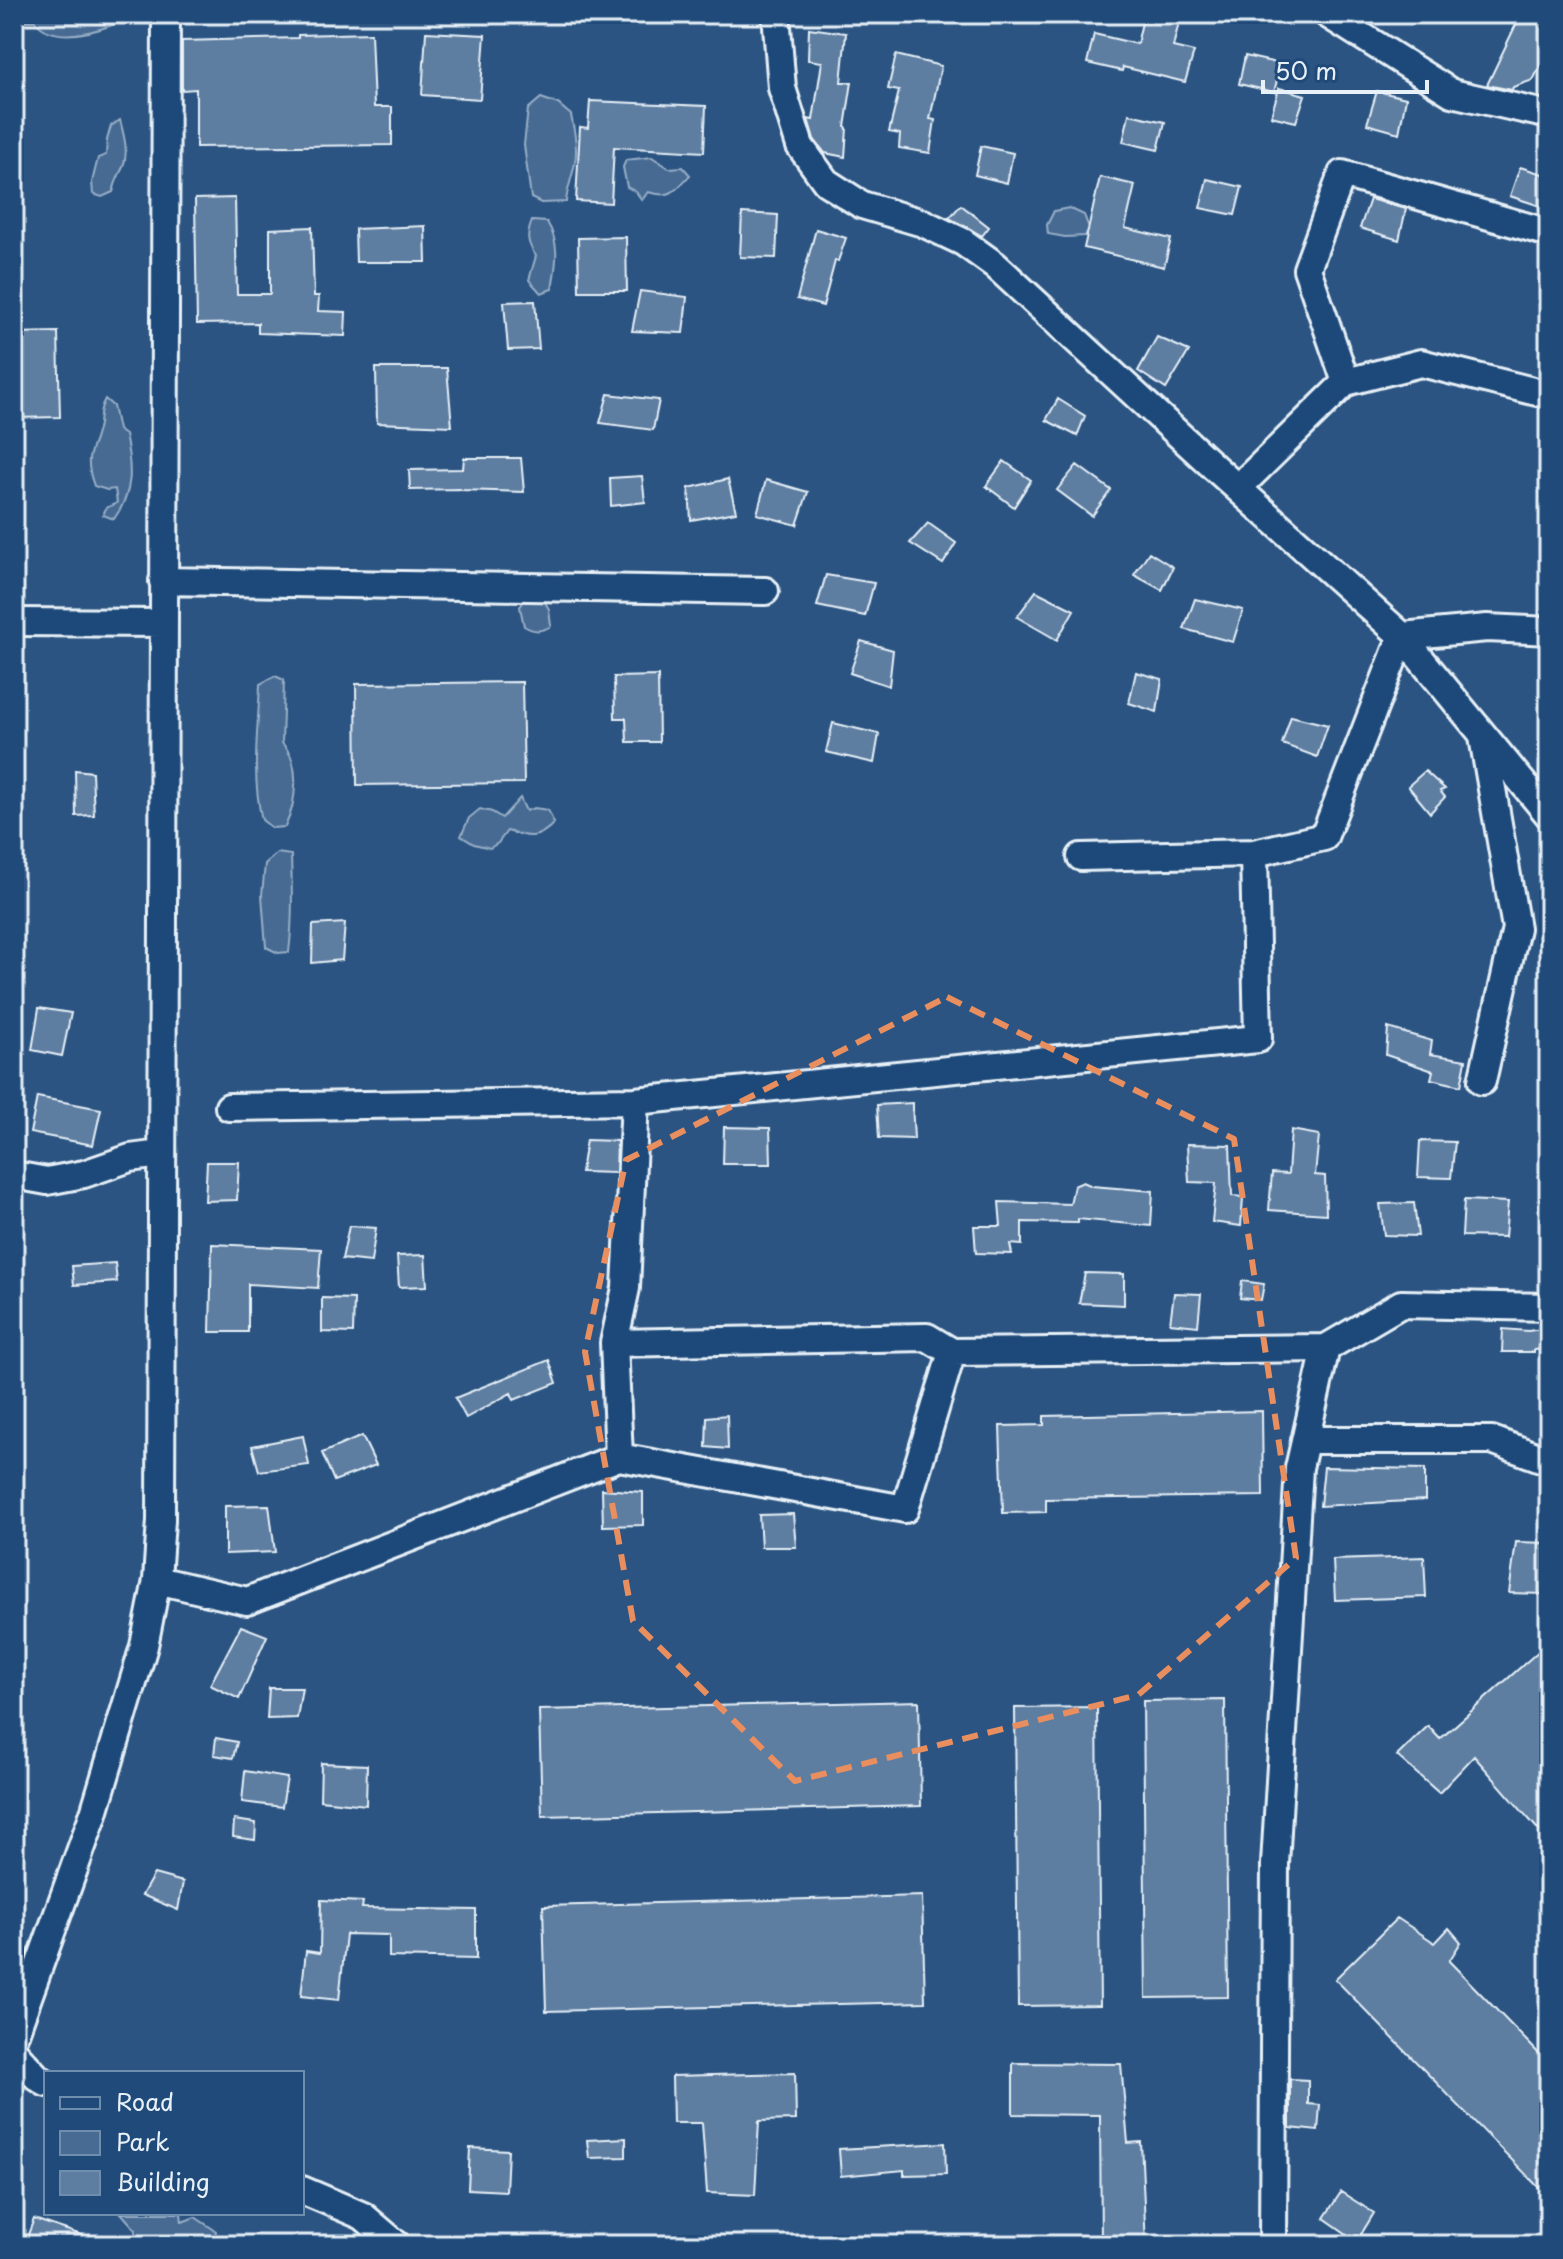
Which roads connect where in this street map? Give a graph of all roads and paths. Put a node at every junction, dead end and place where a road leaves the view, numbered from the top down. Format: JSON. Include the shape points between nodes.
{"nodes":[{"id":1,"x":166,"y":14,"type":"edge"},
{"id":2,"x":776,"y":14,"type":"edge"},
{"id":3,"x":1327,"y":14,"type":"edge"},
{"id":4,"x":1549,"y":115,"type":"edge"},
{"id":5,"x":1549,"y":233,"type":"edge"},
{"id":6,"x":1346,"y":382,"type":"junction"},
{"id":7,"x":1549,"y":395,"type":"edge"},
{"id":8,"x":1238,"y":488,"type":"junction"},
{"id":9,"x":163,"y":581,"type":"junction"},
{"id":10,"x":765,"y":591,"type":"dead end"},
{"id":11,"x":14,"y":622,"type":"edge"},
{"id":12,"x":163,"y":623,"type":"junction"},
{"id":13,"x":1549,"y":631,"type":"edge"},
{"id":14,"x":1402,"y":636,"type":"junction"},
{"id":15,"x":1482,"y":733,"type":"junction"},
{"id":16,"x":1549,"y":815,"type":"edge"},
{"id":17,"x":1254,"y":853,"type":"junction"},
{"id":18,"x":1081,"y":857,"type":"dead end"},
{"id":19,"x":1482,"y":1081,"type":"dead end"},
{"id":20,"x":635,"y":1101,"type":"junction"},
{"id":21,"x":229,"y":1107,"type":"dead end"},
{"id":22,"x":161,"y":1154,"type":"junction"},
{"id":23,"x":14,"y":1175,"type":"edge"},
{"id":24,"x":1549,"y":1307,"type":"edge"},
{"id":25,"x":614,"y":1343,"type":"junction"},
{"id":26,"x":1326,"y":1348,"type":"junction"},
{"id":27,"x":952,"y":1352,"type":"junction"},
{"id":28,"x":1305,"y":1440,"type":"junction"},
{"id":29,"x":619,"y":1457,"type":"junction"},
{"id":30,"x":1549,"y":1461,"type":"edge"},
{"id":31,"x":157,"y":1580,"type":"junction"},
{"id":32,"x":14,"y":2036,"type":"edge"},
{"id":33,"x":14,"y":2052,"type":"edge"},
{"id":34,"x":44,"y":2082,"type":"edge"},
{"id":35,"x":304,"y":2191,"type":"edge"},
{"id":36,"x":397,"y":2245,"type":"edge"},
{"id":37,"x":1273,"y":2245,"type":"edge"}],
"edges":[{"from":1,"to":9,"type":"street"},
{"from":2,"to":8,"type":"street","via":[[782,88],[800,146],[826,182],[862,205],[923,223],[963,242],[995,265]]},
{"from":3,"to":4,"type":"street","via":[[1452,93]]},
{"from":5,"to":6,"type":"street","via":[[1342,174],[1307,269]]},
{"from":6,"to":7,"type":"street","via":[[1421,363]]},
{"from":6,"to":8,"type":"street"},
{"from":8,"to":14,"type":"street"},
{"from":9,"to":10,"type":"street"},
{"from":9,"to":12,"type":"street"},
{"from":11,"to":12,"type":"street"},
{"from":12,"to":22,"type":"street"},
{"from":13,"to":14,"type":"street","via":[[1487,628]]},
{"from":14,"to":15,"type":"street"},
{"from":14,"to":17,"type":"street","via":[[1324,837]]},
{"from":15,"to":16,"type":"street"},
{"from":15,"to":19,"type":"street","via":[[1516,928]]},
{"from":17,"to":18,"type":"street"},
{"from":17,"to":20,"type":"street","via":[[1258,1039]]},
{"from":20,"to":21,"type":"street"},
{"from":20,"to":25,"type":"street","via":[[626,1288]]},
{"from":22,"to":23,"type":"street","via":[[47,1181]]},
{"from":22,"to":31,"type":"street"},
{"from":24,"to":26,"type":"street","via":[[1401,1304]]},
{"from":25,"to":27,"type":"street","via":[[927,1337]]},
{"from":25,"to":29,"type":"street"},
{"from":26,"to":27,"type":"street"},
{"from":26,"to":28,"type":"street"},
{"from":27,"to":29,"type":"street","via":[[905,1509]]},
{"from":28,"to":30,"type":"street","via":[[1492,1440]]},
{"from":28,"to":37,"type":"street","via":[[1299,1468],[1275,1864]]},
{"from":29,"to":31,"type":"street","via":[[247,1601]]},
{"from":31,"to":32,"type":"street","via":[[144,1646],[94,1813]]},
{"from":33,"to":34,"type":"street"},
{"from":35,"to":36,"type":"street","via":[[363,2216]]}]}
